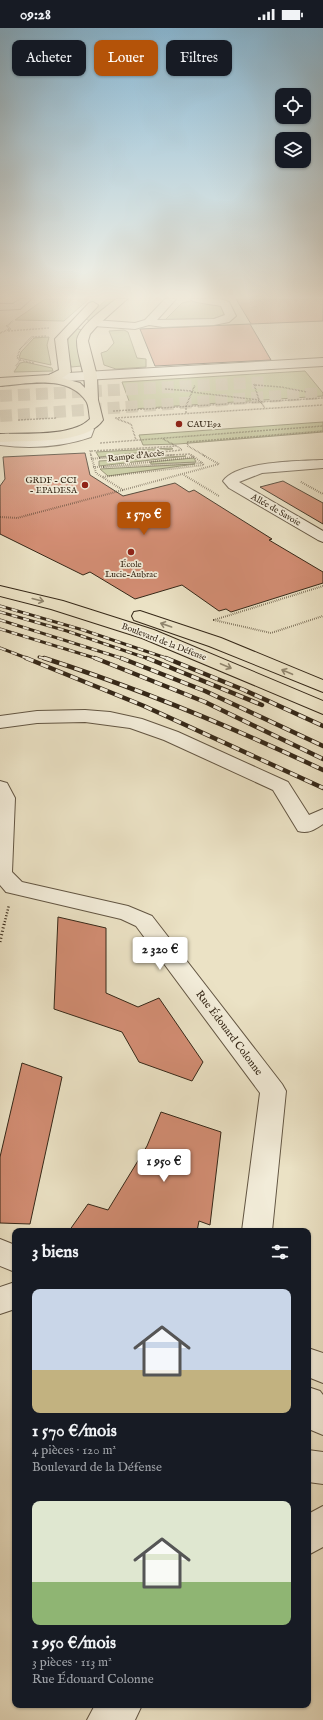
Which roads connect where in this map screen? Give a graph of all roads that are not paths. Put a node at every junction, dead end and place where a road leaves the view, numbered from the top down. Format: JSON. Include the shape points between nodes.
{"nodes":[{"id":1,"x":51,"y":378,"type":"joint"},
{"id":2,"x":92,"y":378,"type":"edge"},
{"id":3,"x":1,"y":382,"type":"edge"},
{"id":4,"x":92,"y":400,"type":"junction"},
{"id":5,"x":87,"y":429,"type":"junction"},
{"id":6,"x":0,"y":438,"type":"edge"},
{"id":7,"x":0,"y":441,"type":"edge"},
{"id":8,"x":317,"y":465,"type":"edge"},
{"id":9,"x":323,"y":475,"type":"edge"},
{"id":10,"x":323,"y":536,"type":"edge"},
{"id":11,"x":0,"y":577,"type":"edge"},
{"id":12,"x":0,"y":591,"type":"edge"},
{"id":13,"x":323,"y":687,"type":"edge"},
{"id":14,"x":323,"y":708,"type":"edge"},
{"id":15,"x":0,"y":722,"type":"edge"},
{"id":16,"x":0,"y":787,"type":"edge"},
{"id":17,"x":323,"y":815,"type":"edge"},
{"id":18,"x":257,"y":1228,"type":"edge"},
{"id":19,"x":0,"y":1252,"type":"edge"},
{"id":20,"x":12,"y":1258,"type":"edge"},
{"id":21,"x":12,"y":1296,"type":"edge"},
{"id":22,"x":0,"y":1301,"type":"edge"},
{"id":23,"x":311,"y":1363,"type":"edge"},
{"id":24,"x":323,"y":1368,"type":"edge"},
{"id":25,"x":311,"y":1405,"type":"edge"},
{"id":26,"x":323,"y":1418,"type":"edge"},
{"id":27,"x":311,"y":1466,"type":"edge"},
{"id":28,"x":323,"y":1468,"type":"edge"},
{"id":29,"x":323,"y":1524,"type":"edge"},
{"id":30,"x":311,"y":1534,"type":"edge"},
{"id":31,"x":120,"y":1708,"type":"edge"},
{"id":32,"x":107,"y":1720,"type":"edge"}],
"edges":[{"from":1,"to":3,"type":"main road"},
{"from":1,"to":4,"type":"main road","via":[[76,386]]},
{"from":2,"to":4,"type":"main road"},
{"from":4,"to":5,"type":"main road","via":[[97,420]]},
{"from":5,"to":6,"type":"main road","via":[[71,434]]},
{"from":5,"to":7,"type":"street","via":[[86,434],[67,440],[18,443]]},
{"from":8,"to":9,"type":"street","via":[[314,470]]},
{"from":8,"to":10,"type":"street","name":"Allée de Savoie","via":[[266,469],[230,481]]},
{"from":13,"to":11,"type":"main road","name":"Boulevard de la Défense","one_way":true,"via":[[216,642],[137,615],[78,596]]},
{"from":12,"to":14,"type":"main road","name":"Boulevard de la Défense","one_way":true,"via":[[57,605],[148,634]]},
{"from":15,"to":17,"type":"street","via":[[37,717],[85,716],[135,723],[171,736],[281,786],[305,827]]},
{"from":16,"to":18,"type":"street","name":"Rue Édouard Colonne","via":[[5,798],[1,873],[14,887],[128,913],[144,921],[273,1091]]},
{"from":19,"to":20,"type":"street"},
{"from":21,"to":22,"type":"street"},
{"from":23,"to":24,"type":"street"},
{"from":25,"to":26,"type":"street"},
{"from":27,"to":28,"type":"street"},
{"from":29,"to":30,"type":"street"},
{"from":31,"to":32,"type":"street"}]}
